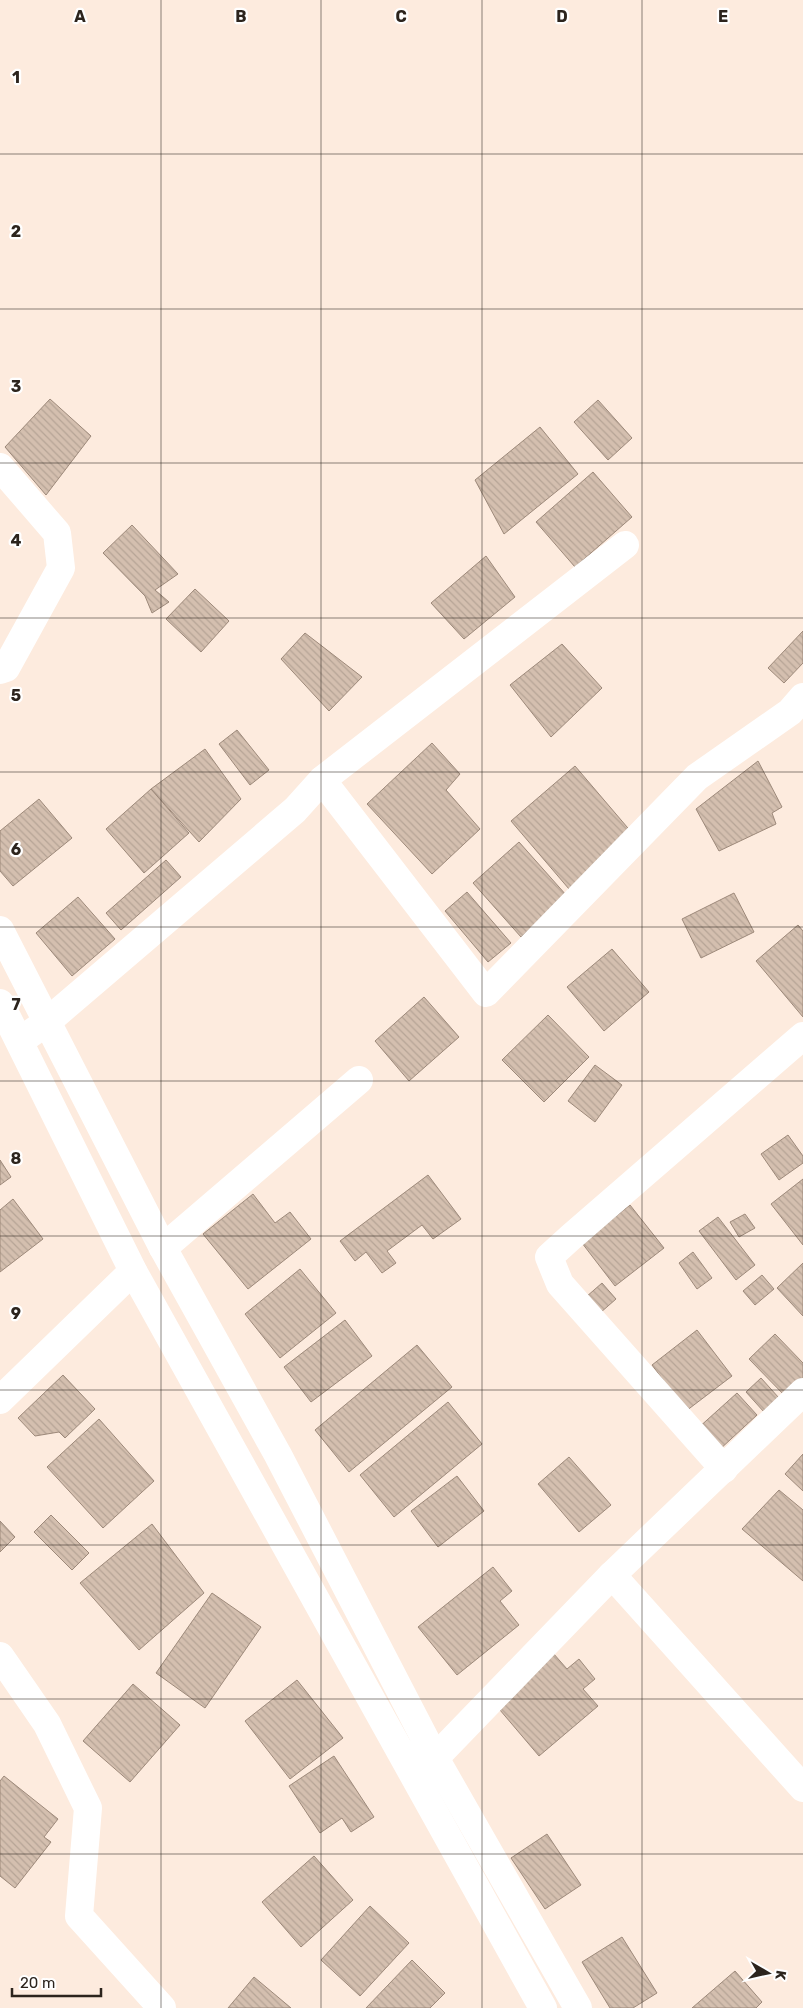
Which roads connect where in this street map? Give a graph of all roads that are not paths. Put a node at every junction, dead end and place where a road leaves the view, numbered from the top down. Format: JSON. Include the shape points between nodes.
{"nodes":[{"id":1,"x":0,"y":466,"type":"edge"},
{"id":2,"x":625,"y":545,"type":"dead end"},
{"id":3,"x":0,"y":670,"type":"edge"},
{"id":4,"x":803,"y":697,"type":"edge"},
{"id":5,"x":322,"y":780,"type":"junction"},
{"id":6,"x":0,"y":930,"type":"edge"},
{"id":7,"x":0,"y":1003,"type":"edge"},
{"id":8,"x":48,"y":1021,"type":"junction"},
{"id":9,"x":803,"y":1036,"type":"edge"},
{"id":10,"x":20,"y":1041,"type":"junction"},
{"id":11,"x":359,"y":1080,"type":"dead end"},
{"id":12,"x":163,"y":1248,"type":"junction"},
{"id":13,"x":132,"y":1271,"type":"junction"},
{"id":14,"x":803,"y":1392,"type":"edge"},
{"id":15,"x":0,"y":1400,"type":"edge"},
{"id":16,"x":724,"y":1469,"type":"junction"},
{"id":17,"x":612,"y":1575,"type":"junction"},
{"id":18,"x":0,"y":1656,"type":"edge"},
{"id":19,"x":401,"y":1752,"type":"junction"},
{"id":20,"x":435,"y":1758,"type":"junction"},
{"id":21,"x":803,"y":1788,"type":"edge"},
{"id":22,"x":162,"y":2008,"type":"edge"},
{"id":23,"x":543,"y":2008,"type":"edge"},
{"id":24,"x":578,"y":2008,"type":"edge"}],
"edges":[{"from":1,"to":3,"type":"main road","via":[[58,533],[61,568],[6,668]]},
{"from":2,"to":5,"type":"main road"},
{"from":4,"to":5,"type":"main road","via":[[790,712],[697,777],[486,993]]},
{"from":5,"to":8,"type":"main road","via":[[295,810]]},
{"from":6,"to":8,"type":"main road"},
{"from":7,"to":10,"type":"main road"},
{"from":8,"to":10,"type":"main road"},
{"from":8,"to":12,"type":"main road"},
{"from":9,"to":16,"type":"main road","via":[[549,1257],[560,1284]]},
{"from":10,"to":13,"type":"main road"},
{"from":11,"to":12,"type":"main road"},
{"from":12,"to":20,"type":"main road","via":[[278,1455]]},
{"from":13,"to":15,"type":"main road"},
{"from":13,"to":19,"type":"main road"},
{"from":14,"to":16,"type":"main road"},
{"from":16,"to":17,"type":"main road"},
{"from":17,"to":20,"type":"main road"},
{"from":17,"to":21,"type":"main road"},
{"from":18,"to":22,"type":"main road","via":[[47,1724],[88,1808],[79,1916]]},
{"from":19,"to":20,"type":"main road"},
{"from":19,"to":23,"type":"main road"},
{"from":20,"to":24,"type":"main road"}]}
